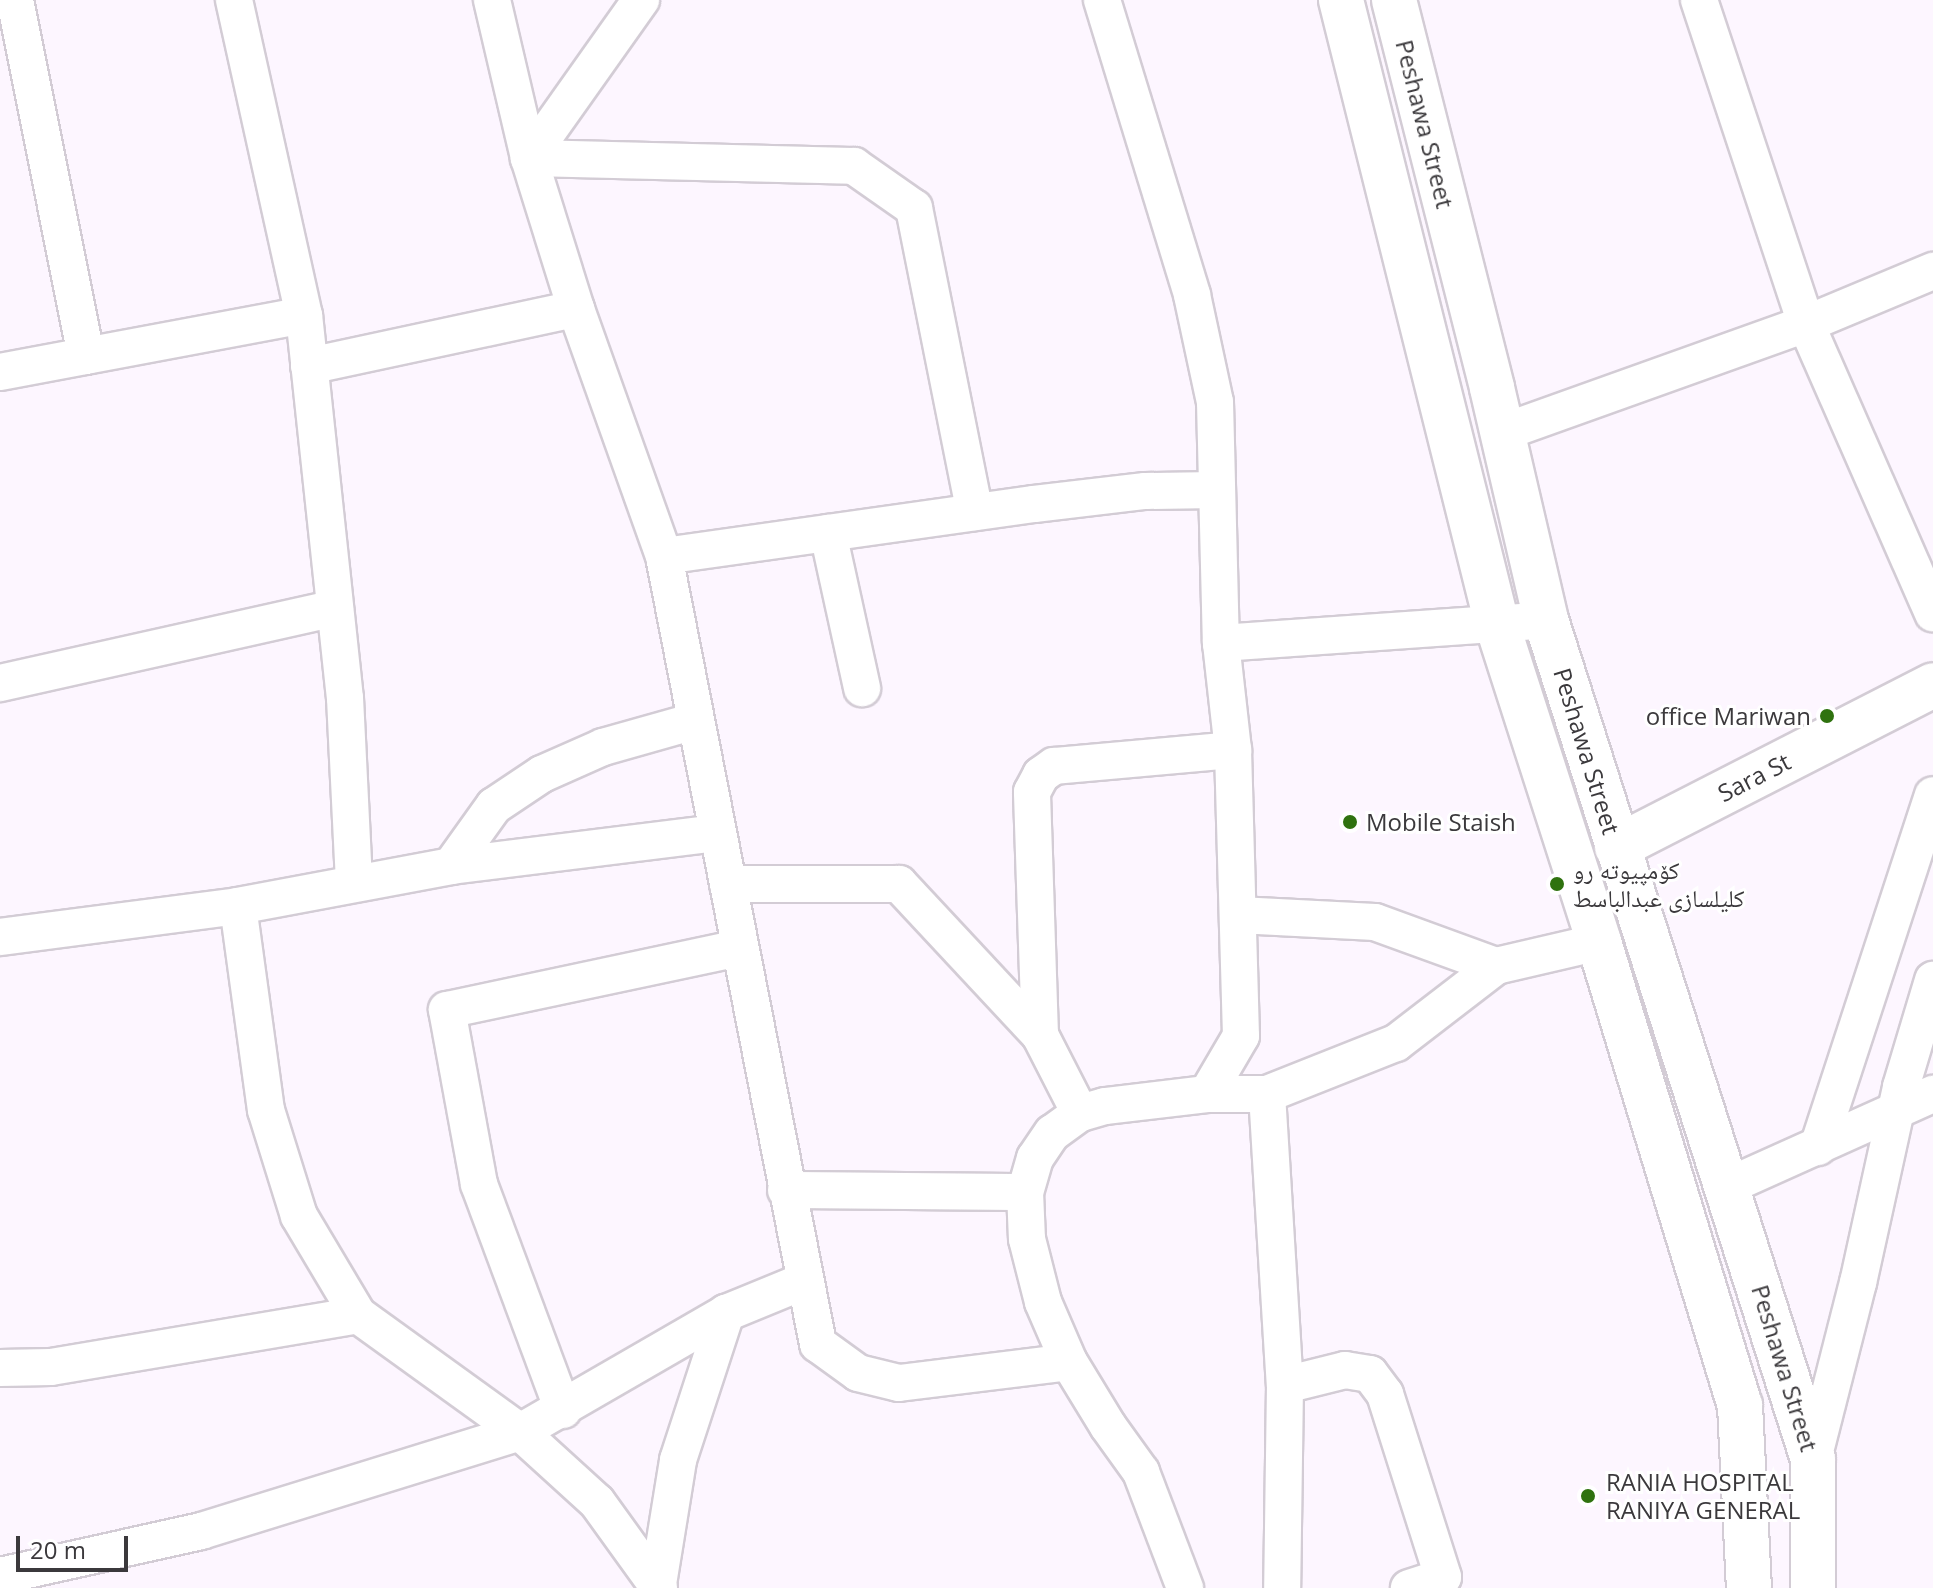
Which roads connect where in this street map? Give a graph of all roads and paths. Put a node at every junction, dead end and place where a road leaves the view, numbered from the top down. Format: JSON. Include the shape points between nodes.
{"nodes":[{"id":1,"x":15,"y":0,"type":"edge"},
{"id":2,"x":234,"y":0,"type":"edge"},
{"id":3,"x":492,"y":0,"type":"edge"},
{"id":4,"x":641,"y":0,"type":"edge"},
{"id":5,"x":1102,"y":0,"type":"edge"},
{"id":6,"x":1341,"y":0,"type":"edge"},
{"id":7,"x":1394,"y":0,"type":"edge"},
{"id":8,"x":1699,"y":0,"type":"edge"},
{"id":9,"x":529,"y":158,"type":"junction"},
{"id":10,"x":1933,"y":271,"type":"edge"},
{"id":11,"x":576,"y":309,"type":"junction"},
{"id":12,"x":304,"y":315,"type":"junction"},
{"id":13,"x":1806,"y":324,"type":"junction"},
{"id":14,"x":86,"y":356,"type":"junction"},
{"id":15,"x":309,"y":366,"type":"junction"},
{"id":16,"x":0,"y":372,"type":"edge"},
{"id":17,"x":1501,"y":433,"type":"junction"},
{"id":18,"x":1216,"y":490,"type":"junction"},
{"id":19,"x":975,"y":512,"type":"junction"},
{"id":20,"x":828,"y":533,"type":"junction"},
{"id":21,"x":664,"y":556,"type":"junction"},
{"id":22,"x":335,"y":608,"type":"junction"},
{"id":23,"x":1933,"y":613,"type":"edge"},
{"id":24,"x":1546,"y":620,"type":"junction"},
{"id":25,"x":1497,"y":624,"type":"junction"},
{"id":26,"x":1221,"y":643,"type":"junction"},
{"id":27,"x":0,"y":683,"type":"edge"},
{"id":28,"x":1933,"y":685,"type":"edge"},
{"id":29,"x":862,"y":688,"type":"dead end"},
{"id":30,"x":695,"y":721,"type":"junction"},
{"id":31,"x":1233,"y":750,"type":"junction"},
{"id":32,"x":1933,"y":795,"type":"edge"},
{"id":33,"x":716,"y":833,"type":"junction"},
{"id":34,"x":1617,"y":847,"type":"junction"},
{"id":35,"x":451,"y":866,"type":"junction"},
{"id":36,"x":354,"y":882,"type":"junction"},
{"id":37,"x":728,"y":884,"type":"junction"},
{"id":38,"x":238,"y":906,"type":"junction"},
{"id":39,"x":1238,"y":915,"type":"junction"},
{"id":40,"x":0,"y":937,"type":"edge"},
{"id":41,"x":1599,"y":942,"type":"junction"},
{"id":42,"x":738,"y":948,"type":"junction"},
{"id":43,"x":1496,"y":966,"type":"junction"},
{"id":44,"x":1933,"y":980,"type":"edge"},
{"id":45,"x":1040,"y":1035,"type":"junction"},
{"id":46,"x":1207,"y":1094,"type":"junction"},
{"id":47,"x":1267,"y":1094,"type":"junction"},
{"id":48,"x":1933,"y":1094,"type":"edge"},
{"id":49,"x":1080,"y":1113,"type":"junction"},
{"id":50,"x":1894,"y":1115,"type":"junction"},
{"id":51,"x":1818,"y":1147,"type":"junction"},
{"id":52,"x":1728,"y":1186,"type":"junction"},
{"id":53,"x":786,"y":1190,"type":"junction"},
{"id":54,"x":1025,"y":1192,"type":"junction"},
{"id":55,"x":804,"y":1281,"type":"junction"},
{"id":56,"x":726,"y":1313,"type":"junction"},
{"id":57,"x":358,"y":1315,"type":"junction"},
{"id":58,"x":1069,"y":1362,"type":"junction"},
{"id":59,"x":0,"y":1368,"type":"edge"},
{"id":60,"x":1285,"y":1385,"type":"junction"},
{"id":61,"x":563,"y":1410,"type":"junction"},
{"id":62,"x":520,"y":1432,"type":"junction"},
{"id":63,"x":1813,"y":1459,"type":"junction"},
{"id":64,"x":0,"y":1576,"type":"edge"},
{"id":65,"x":659,"y":1586,"type":"edge"},
{"id":66,"x":1185,"y":1588,"type":"edge"},
{"id":67,"x":1282,"y":1588,"type":"edge"},
{"id":68,"x":1409,"y":1588,"type":"edge"},
{"id":69,"x":1749,"y":1588,"type":"edge"},
{"id":70,"x":1813,"y":1588,"type":"edge"}],
"edges":[{"from":1,"to":14,"type":"street"},
{"from":2,"to":12,"type":"street"},
{"from":3,"to":9,"type":"street"},
{"from":4,"to":9,"type":"street"},
{"from":5,"to":18,"type":"street","via":[[1192,295],[1215,402]]},
{"from":6,"to":25,"type":"main road","name":"Peshawa Street"},
{"from":7,"to":17,"type":"main road","name":"Peshawa Street"},
{"from":8,"to":13,"type":"street"},
{"from":9,"to":11,"type":"street"},
{"from":9,"to":19,"type":"street","via":[[854,166],[914,208]]},
{"from":10,"to":13,"type":"street"},
{"from":11,"to":15,"type":"street"},
{"from":11,"to":21,"type":"street"},
{"from":12,"to":14,"type":"street"},
{"from":12,"to":15,"type":"street"},
{"from":13,"to":17,"type":"street"},
{"from":13,"to":23,"type":"street"},
{"from":14,"to":16,"type":"street"},
{"from":15,"to":22,"type":"street"},
{"from":17,"to":24,"type":"main road","name":"Peshawa Street"},
{"from":18,"to":19,"type":"street","via":[[1145,491]]},
{"from":18,"to":26,"type":"street"},
{"from":19,"to":20,"type":"street"},
{"from":20,"to":21,"type":"street"},
{"from":20,"to":29,"type":"street"},
{"from":21,"to":30,"type":"street"},
{"from":22,"to":27,"type":"street"},
{"from":22,"to":36,"type":"street"},
{"from":24,"to":25,"type":"street"},
{"from":24,"to":34,"type":"main road","name":"Peshawa Street"},
{"from":25,"to":26,"type":"street"},
{"from":25,"to":41,"type":"main road","name":"Peshawa Street"},
{"from":26,"to":31,"type":"street"},
{"from":28,"to":34,"type":"main road","name":"Sara St"},
{"from":30,"to":33,"type":"street"},
{"from":30,"to":35,"type":"street","via":[[603,747],[542,774],[494,806]]},
{"from":31,"to":39,"type":"street"},
{"from":31,"to":45,"type":"street","via":[[1054,766],[1041,775],[1032,792]]},
{"from":32,"to":51,"type":"street"},
{"from":33,"to":35,"type":"street"},
{"from":33,"to":37,"type":"street"},
{"from":34,"to":52,"type":"main road","name":"Peshawa Street"},
{"from":35,"to":36,"type":"street"},
{"from":36,"to":38,"type":"street"},
{"from":37,"to":42,"type":"street"},
{"from":37,"to":45,"type":"street","via":[[899,884]]},
{"from":38,"to":40,"type":"street"},
{"from":38,"to":57,"type":"street","via":[[266,1110],[299,1216]]},
{"from":39,"to":43,"type":"street","via":[[1375,922]]},
{"from":39,"to":46,"type":"street","via":[[1241,1036]]},
{"from":41,"to":43,"type":"street"},
{"from":41,"to":69,"type":"main road","name":"Peshawa Street","via":[[1740,1405]]},
{"from":42,"to":53,"type":"street"},
{"from":42,"to":61,"type":"street","via":[[447,1010],[479,1184]]},
{"from":43,"to":47,"type":"street","via":[[1396,1043]]},
{"from":44,"to":50,"type":"street"},
{"from":45,"to":49,"type":"street"},
{"from":46,"to":47,"type":"street"},
{"from":46,"to":49,"type":"street"},
{"from":47,"to":60,"type":"street"},
{"from":48,"to":50,"type":"street"},
{"from":49,"to":54,"type":"street","via":[[1052,1133],[1035,1158]]},
{"from":50,"to":51,"type":"street"},
{"from":50,"to":63,"type":"street"},
{"from":51,"to":52,"type":"street"},
{"from":52,"to":63,"type":"main road","name":"Peshawa Street"},
{"from":53,"to":54,"type":"street"},
{"from":53,"to":55,"type":"street"},
{"from":54,"to":58,"type":"street","via":[[1027,1239],[1043,1302]]},
{"from":55,"to":56,"type":"street"},
{"from":55,"to":58,"type":"street","via":[[818,1344],[858,1373],[899,1383]]},
{"from":56,"to":61,"type":"street"},
{"from":56,"to":65,"type":"street","via":[[678,1460]]},
{"from":57,"to":59,"type":"street","via":[[51,1367]]},
{"from":57,"to":62,"type":"street"},
{"from":58,"to":66,"type":"street","via":[[1141,1472]]},
{"from":60,"to":67,"type":"street"},
{"from":60,"to":68,"type":"street","via":[[1345,1370],[1370,1374],[1385,1394],[1443,1577]]},
{"from":61,"to":62,"type":"street"},
{"from":62,"to":64,"type":"street","via":[[201,1531]]},
{"from":62,"to":65,"type":"street","via":[[597,1502]]},
{"from":63,"to":70,"type":"main road","name":"Peshawa Street"}]}
